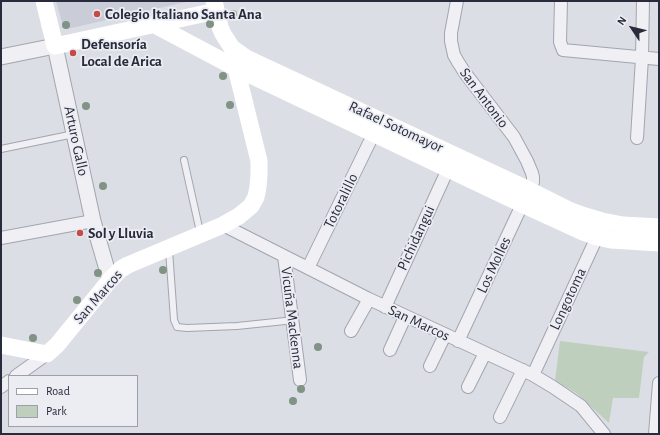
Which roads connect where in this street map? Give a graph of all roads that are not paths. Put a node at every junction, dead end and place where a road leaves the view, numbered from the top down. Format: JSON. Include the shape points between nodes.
{"nodes":[{"id":1,"x":44,"y":1,"type":"edge"},
{"id":2,"x":457,"y":1,"type":"edge"},
{"id":3,"x":561,"y":1,"type":"edge"},
{"id":4,"x":643,"y":1,"type":"edge"},
{"id":5,"x":215,"y":6,"type":"edge"},
{"id":6,"x":155,"y":25,"type":"junction"},
{"id":7,"x":55,"y":46,"type":"junction"},
{"id":8,"x":1,"y":57,"type":"edge"},
{"id":9,"x":642,"y":58,"type":"junction"},
{"id":10,"x":659,"y":59,"type":"edge"},
{"id":11,"x":254,"y":61,"type":"junction"},
{"id":12,"x":236,"y":68,"type":"junction"},
{"id":13,"x":374,"y":133,"type":"junction"},
{"id":14,"x":74,"y":134,"type":"junction"},
{"id":15,"x":637,"y":138,"type":"dead end"},
{"id":16,"x":1,"y":149,"type":"edge"},
{"id":17,"x":184,"y":160,"type":"dead end"},
{"id":18,"x":448,"y":169,"type":"junction"},
{"id":19,"x":526,"y":197,"type":"junction"},
{"id":20,"x":94,"y":221,"type":"junction"},
{"id":21,"x":602,"y":221,"type":"junction"},
{"id":22,"x":223,"y":225,"type":"junction"},
{"id":23,"x":659,"y":227,"type":"edge"},
{"id":24,"x":200,"y":234,"type":"junction"},
{"id":25,"x":1,"y":238,"type":"edge"},
{"id":26,"x":597,"y":238,"type":"junction"},
{"id":27,"x":659,"y":244,"type":"edge"},
{"id":28,"x":169,"y":248,"type":"junction"},
{"id":29,"x":284,"y":256,"type":"junction"},
{"id":30,"x":308,"y":268,"type":"junction"},
{"id":31,"x":110,"y":280,"type":"junction"},
{"id":32,"x":369,"y":299,"type":"junction"},
{"id":33,"x":385,"y":307,"type":"junction"},
{"id":34,"x":406,"y":317,"type":"junction"},
{"id":35,"x":285,"y":320,"type":"dead end"},
{"id":36,"x":351,"y":331,"type":"dead end"},
{"id":37,"x":446,"y":335,"type":"junction"},
{"id":38,"x":458,"y":341,"type":"junction"},
{"id":39,"x":1,"y":345,"type":"edge"},
{"id":40,"x":390,"y":350,"type":"dead end"},
{"id":41,"x":485,"y":353,"type":"junction"},
{"id":42,"x":47,"y":354,"type":"junction"},
{"id":43,"x":430,"y":366,"type":"dead end"},
{"id":44,"x":528,"y":373,"type":"junction"},
{"id":45,"x":17,"y":375,"type":"edge"},
{"id":46,"x":300,"y":380,"type":"dead end"},
{"id":47,"x":659,"y":383,"type":"edge"},
{"id":48,"x":468,"y":387,"type":"dead end"},
{"id":49,"x":500,"y":417,"type":"dead end"},
{"id":50,"x":604,"y":434,"type":"edge"},
{"id":51,"x":655,"y":434,"type":"edge"}],
"edges":[{"from":1,"to":7,"type":"main road","name":"Arturo Gallo"},
{"from":2,"to":19,"type":"street","name":"San Antonio","via":[[451,33],[454,55],[519,146],[532,173],[532,182]]},
{"from":3,"to":9,"type":"street","via":[[560,42],[563,50]]},
{"from":4,"to":9,"type":"street"},
{"from":5,"to":6,"type":"main road","name":"Rafael Sotomayor"},
{"from":5,"to":11,"type":"main road","name":"Rafael Sotomayor","via":[[220,27],[227,41],[239,53]]},
{"from":6,"to":7,"type":"main road","name":"Rafael Sotomayor"},
{"from":6,"to":12,"type":"main road","name":"Rafael Sotomayor"},
{"from":7,"to":8,"type":"street","name":"Rafael Sotomayor"},
{"from":7,"to":14,"type":"street","name":"Arturo Gallo"},
{"from":9,"to":10,"type":"street"},
{"from":9,"to":15,"type":"street"},
{"from":11,"to":12,"type":"main road","via":[[244,60]]},
{"from":11,"to":19,"type":"main road","name":"Rafael Sotomayor"},
{"from":12,"to":13,"type":"main road","name":"Rafael Sotomayor"},
{"from":12,"to":22,"type":"main road","name":"San Marcos","via":[[259,161],[259,181],[251,206]]},
{"from":13,"to":18,"type":"main road","name":"Rafael Sotomayor"},
{"from":13,"to":30,"type":"street","name":"Totoralillo"},
{"from":14,"to":16,"type":"lane"},
{"from":14,"to":20,"type":"street","name":"Arturo Gallo"},
{"from":17,"to":24,"type":"lane"},
{"from":18,"to":19,"type":"main road","name":"Rafael Sotomayor"},
{"from":18,"to":33,"type":"street","name":"Pichidangui"},
{"from":19,"to":21,"type":"main road","name":"Rafael Sotomayor"},
{"from":19,"to":26,"type":"main road","name":"Rafael Sotomayor","via":[[568,225]]},
{"from":19,"to":38,"type":"street","name":"Los Molles"},
{"from":20,"to":25,"type":"street"},
{"from":20,"to":31,"type":"street","name":"Arturo Gallo"},
{"from":21,"to":23,"type":"main road","name":"Rafael Sotomayor"},
{"from":21,"to":26,"type":"street","name":"Longotoma"},
{"from":22,"to":24,"type":"main road","name":"San Marcos"},
{"from":22,"to":29,"type":"street","name":"San Marcos"},
{"from":24,"to":28,"type":"main road","name":"San Marcos"},
{"from":26,"to":27,"type":"main road","name":"Rafael Sotomayor"},
{"from":26,"to":44,"type":"street","name":"Longotoma"},
{"from":28,"to":31,"type":"main road","name":"San Marcos","via":[[128,265]]},
{"from":28,"to":35,"type":"lane","via":[[174,320],[177,327],[237,326]]},
{"from":29,"to":30,"type":"street","name":"San Marcos"},
{"from":29,"to":46,"type":"street","name":"Vicuña Mackenna"},
{"from":30,"to":32,"type":"street","name":"San Marcos"},
{"from":31,"to":42,"type":"main road","name":"San Marcos","via":[[58,345]]},
{"from":32,"to":33,"type":"street","name":"San Marcos"},
{"from":32,"to":36,"type":"street"},
{"from":33,"to":34,"type":"street","name":"San Marcos"},
{"from":34,"to":37,"type":"street","name":"San Marcos"},
{"from":34,"to":40,"type":"street"},
{"from":37,"to":38,"type":"street","name":"San Marcos"},
{"from":37,"to":43,"type":"street"},
{"from":38,"to":41,"type":"street","name":"San Marcos"},
{"from":39,"to":42,"type":"main road"},
{"from":41,"to":44,"type":"street","name":"San Marcos"},
{"from":41,"to":48,"type":"street"},
{"from":42,"to":45,"type":"street"},
{"from":44,"to":49,"type":"street","name":"Longotoma"},
{"from":44,"to":50,"type":"street","name":"San Marcos","via":[[580,406]]},
{"from":47,"to":51,"type":"street"}]}
